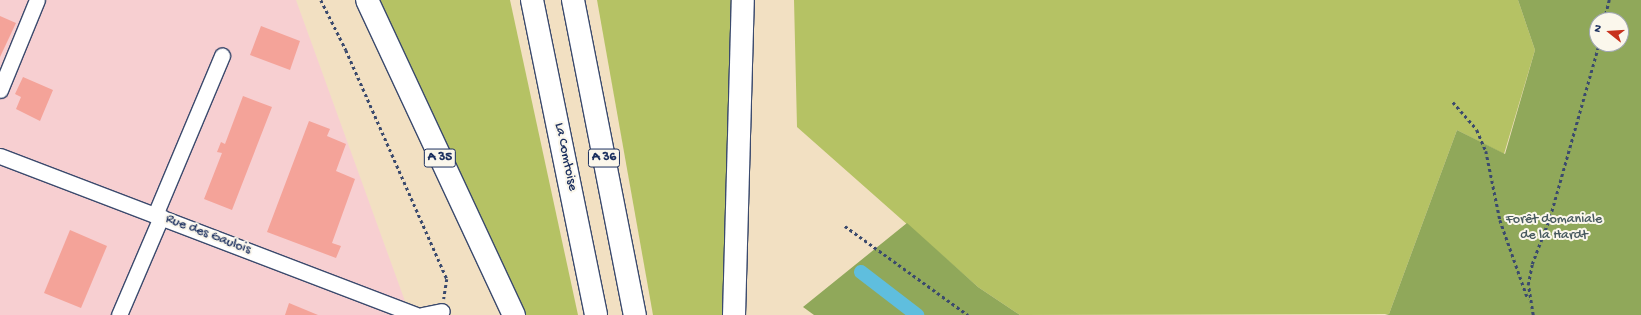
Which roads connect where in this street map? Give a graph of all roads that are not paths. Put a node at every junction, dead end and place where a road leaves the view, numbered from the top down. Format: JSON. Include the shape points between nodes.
{"nodes":[{"id":1,"x":38,"y":0,"type":"edge"},
{"id":2,"x":368,"y":0,"type":"edge"},
{"id":3,"x":532,"y":0,"type":"edge"},
{"id":4,"x":573,"y":0,"type":"edge"},
{"id":5,"x":743,"y":0,"type":"edge"},
{"id":6,"x":222,"y":56,"type":"dead end"},
{"id":7,"x":0,"y":90,"type":"edge"},
{"id":8,"x":0,"y":156,"type":"edge"},
{"id":9,"x":158,"y":216,"type":"junction"},
{"id":10,"x":442,"y":312,"type":"road end"},
{"id":11,"x":119,"y":315,"type":"edge"},
{"id":12,"x":416,"y":315,"type":"edge"},
{"id":13,"x":422,"y":315,"type":"edge"},
{"id":14,"x":514,"y":315,"type":"edge"},
{"id":15,"x":596,"y":315,"type":"edge"},
{"id":16,"x":635,"y":315,"type":"edge"},
{"id":17,"x":734,"y":315,"type":"edge"}],
"edges":[{"from":1,"to":7,"type":"street"},
{"from":2,"to":14,"type":"highway","number":"A 35"},
{"from":3,"to":15,"type":"highway","name":"La Comtoise","number":"A 36"},
{"from":4,"to":16,"type":"highway","number":"A 36"},
{"from":5,"to":17,"type":"highway"},
{"from":6,"to":9,"type":"street"},
{"from":8,"to":9,"type":"street","name":"Rue des Gaulois"},
{"from":9,"to":11,"type":"street"},
{"from":9,"to":12,"type":"street","name":"Rue des Gaulois"},
{"from":10,"to":13,"type":"street"}]}
